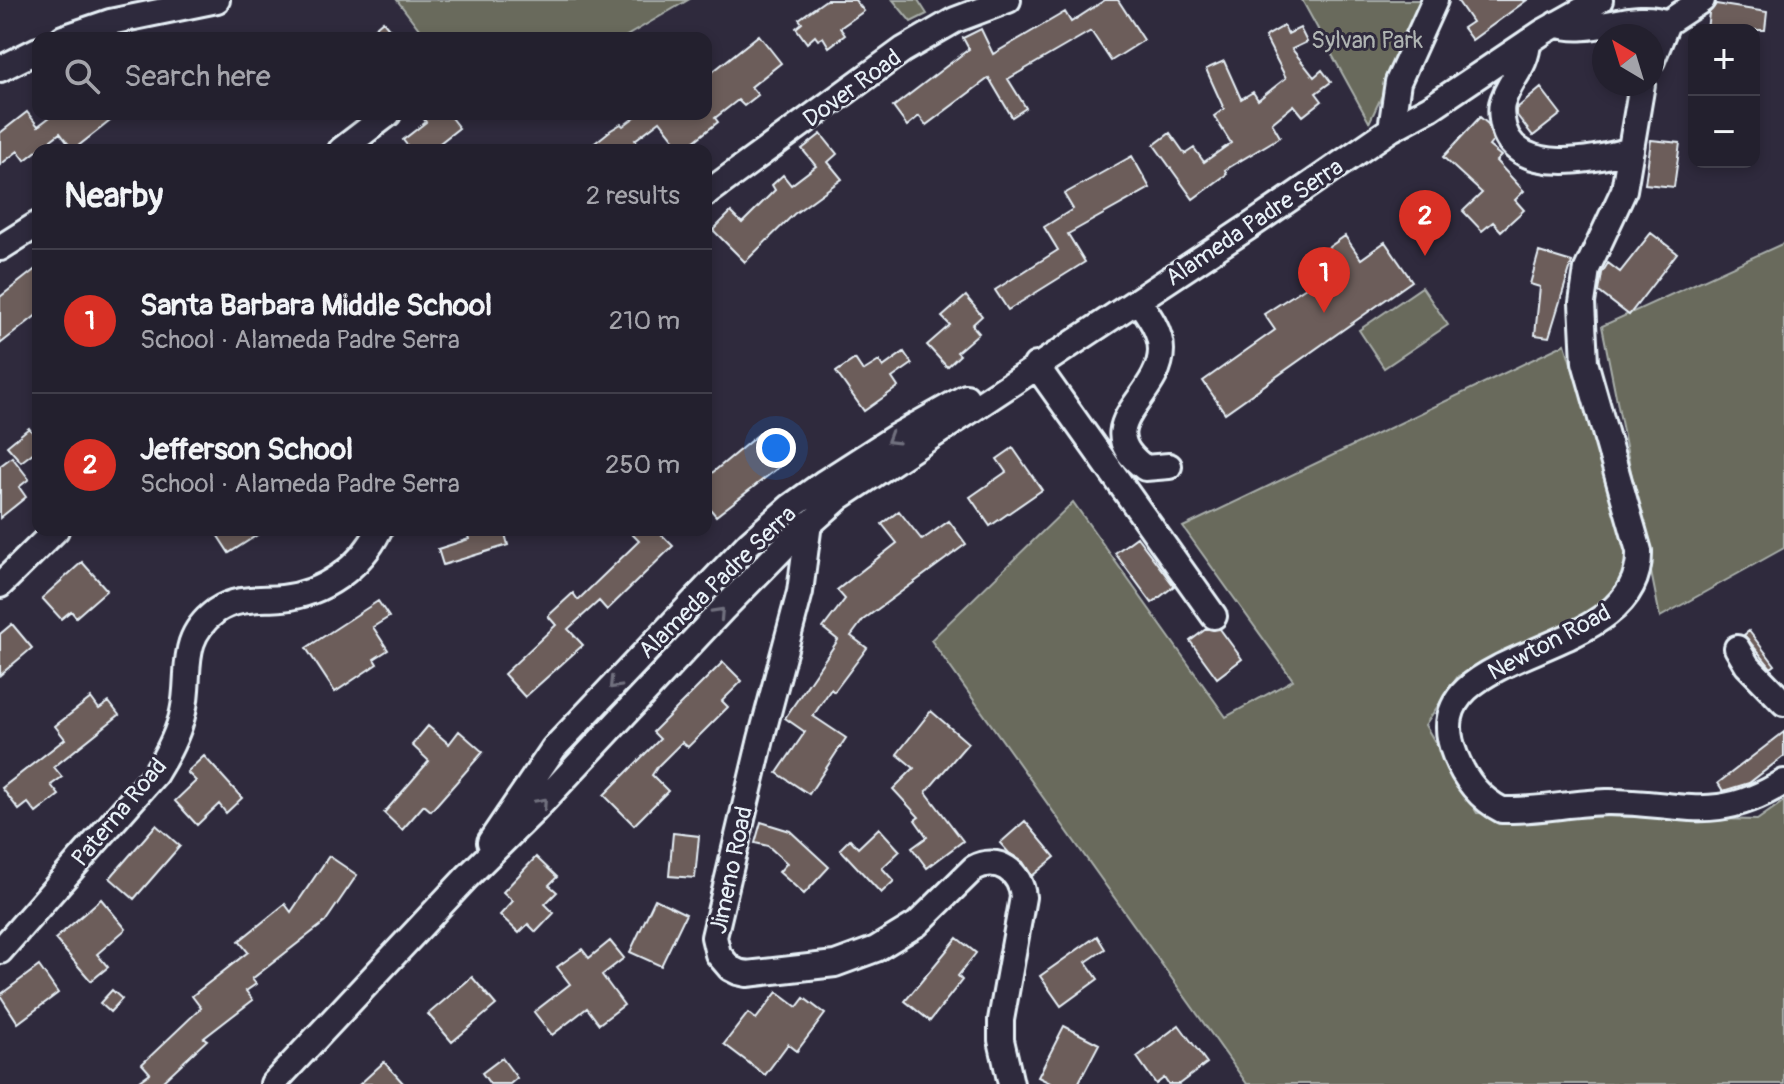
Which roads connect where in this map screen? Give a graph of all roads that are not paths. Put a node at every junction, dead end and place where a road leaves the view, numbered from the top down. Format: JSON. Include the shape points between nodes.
{"nodes":[{"id":1,"x":217,"y":0,"type":"edge"},
{"id":2,"x":1008,"y":0,"type":"edge"},
{"id":3,"x":1435,"y":0,"type":"edge"},
{"id":4,"x":1563,"y":0,"type":"edge"},
{"id":5,"x":1600,"y":0,"type":"edge"},
{"id":6,"x":1702,"y":0,"type":"edge"},
{"id":7,"x":1667,"y":23,"type":"junction"},
{"id":8,"x":1556,"y":24,"type":"junction"},
{"id":9,"x":1664,"y":30,"type":"edge"},
{"id":10,"x":81,"y":32,"type":"edge"},
{"id":11,"x":1528,"y":42,"type":"junction"},
{"id":12,"x":32,"y":53,"type":"edge"},
{"id":13,"x":0,"y":69,"type":"edge"},
{"id":14,"x":1640,"y":96,"type":"edge"},
{"id":15,"x":380,"y":120,"type":"edge"},
{"id":16,"x":1391,"y":129,"type":"junction"},
{"id":17,"x":349,"y":144,"type":"edge"},
{"id":18,"x":1631,"y":150,"type":"junction"},
{"id":19,"x":712,"y":190,"type":"edge"},
{"id":20,"x":32,"y":228,"type":"edge"},
{"id":21,"x":0,"y":248,"type":"edge"},
{"id":22,"x":1138,"y":300,"type":"junction"},
{"id":23,"x":1036,"y":365,"type":"junction"},
{"id":24,"x":1169,"y":466,"type":"dead end"},
{"id":25,"x":809,"y":523,"type":"junction"},
{"id":26,"x":50,"y":536,"type":"edge"},
{"id":27,"x":375,"y":536,"type":"edge"},
{"id":28,"x":0,"y":585,"type":"edge"},
{"id":29,"x":1214,"y":616,"type":"dead end"},
{"id":30,"x":1737,"y":648,"type":"dead end"},
{"id":31,"x":1784,"y":703,"type":"edge"},
{"id":32,"x":1784,"y":782,"type":"edge"},
{"id":33,"x":467,"y":877,"type":"junction"},
{"id":34,"x":0,"y":951,"type":"edge"},
{"id":35,"x":273,"y":1084,"type":"edge"},
{"id":36,"x":1011,"y":1084,"type":"edge"}],
"edges":[{"from":1,"to":10,"type":"street"},
{"from":2,"to":19,"type":"street","name":"Dover Road","via":[[955,20],[903,50]]},
{"from":3,"to":16,"type":"street","via":[[1398,82]]},
{"from":4,"to":16,"type":"street","name":"Alameda Padre Serra","via":[[1415,102]]},
{"from":5,"to":8,"type":"street","name":"Alameda Padre Serra"},
{"from":6,"to":7,"type":"street"},
{"from":7,"to":8,"type":"street","via":[[1648,19],[1582,27]]},
{"from":7,"to":9,"type":"street"},
{"from":8,"to":11,"type":"street","name":"Alameda Padre Serra"},
{"from":11,"to":16,"type":"street","name":"Alameda Padre Serra"},
{"from":11,"to":18,"type":"street","via":[[1501,111],[1514,147],[1530,157],[1554,161]]},
{"from":12,"to":13,"type":"street"},
{"from":14,"to":18,"type":"street","name":"Newton Road"},
{"from":15,"to":17,"type":"street"},
{"from":16,"to":22,"type":"street","name":"Alameda Padre Serra"},
{"from":18,"to":32,"type":"street","name":"Newton Road","via":[[1622,199],[1587,269],[1582,303],[1585,362],[1639,551],[1636,580],[1605,618],[1474,683],[1455,705],[1451,743],[1472,785],[1502,810],[1609,802],[1701,810],[1737,804]]},
{"from":20,"to":21,"type":"street"},
{"from":22,"to":23,"type":"street","name":"Alameda Padre Serra"},
{"from":22,"to":24,"type":"street","via":[[1161,349],[1158,369],[1126,419],[1122,436],[1127,455],[1145,468]]},
{"from":23,"to":25,"type":"street","name":"Alameda Padre Serra","via":[[853,487]]},
{"from":23,"to":29,"type":"street"},
{"from":23,"to":33,"type":"street","name":"Alameda Padre Serra","one_way":true,"via":[[895,437],[757,535],[554,748]]},
{"from":33,"to":25,"type":"street","name":"Alameda Padre Serra","one_way":true},
{"from":25,"to":36,"type":"street","name":"Jimeno Road","via":[[800,592],[714,937],[718,954],[730,968],[747,974],[835,964],[876,949],[917,924],[974,868],[1002,865],[1018,878],[1023,897],[1001,1020]]},
{"from":26,"to":28,"type":"street"},
{"from":27,"to":34,"type":"street","name":"Paterna Road","via":[[358,560],[324,586],[292,596],[236,601],[207,619],[189,648],[183,713],[167,755]]},
{"from":30,"to":31,"type":"street"},
{"from":33,"to":35,"type":"street","name":"Alameda Padre Serra"}]}
